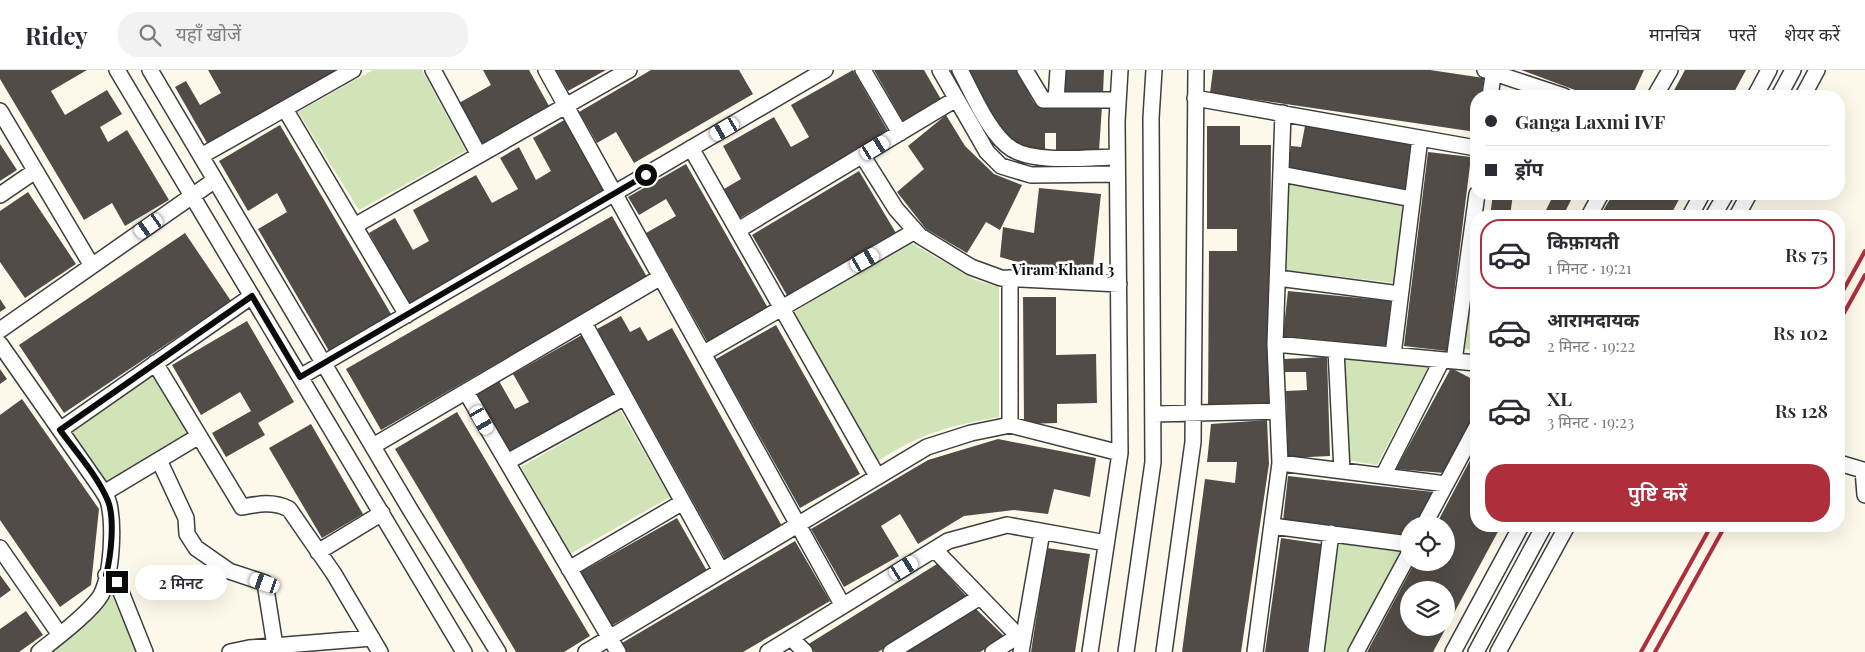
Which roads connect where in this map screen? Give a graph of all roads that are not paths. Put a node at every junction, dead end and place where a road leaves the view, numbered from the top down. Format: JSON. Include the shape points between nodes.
{"nodes":[{"id":1,"x":117,"y":70,"type":"edge"},
{"id":2,"x":353,"y":70,"type":"edge"},
{"id":3,"x":432,"y":70,"type":"edge"},
{"id":4,"x":546,"y":70,"type":"edge"},
{"id":5,"x":629,"y":70,"type":"edge"},
{"id":6,"x":825,"y":70,"type":"edge"},
{"id":7,"x":863,"y":70,"type":"edge"},
{"id":8,"x":940,"y":70,"type":"edge"},
{"id":9,"x":960,"y":70,"type":"edge"},
{"id":10,"x":1025,"y":70,"type":"edge"},
{"id":11,"x":1058,"y":70,"type":"edge"},
{"id":12,"x":1120,"y":70,"type":"edge"},
{"id":13,"x":1154,"y":70,"type":"edge"},
{"id":14,"x":1196,"y":70,"type":"edge"},
{"id":15,"x":1491,"y":70,"type":"edge"},
{"id":16,"x":1670,"y":70,"type":"edge"},
{"id":17,"x":1769,"y":70,"type":"edge"},
{"id":18,"x":1793,"y":70,"type":"edge"},
{"id":19,"x":1817,"y":70,"type":"edge"},
{"id":20,"x":152,"y":71,"type":"edge"},
{"id":21,"x":1490,"y":90,"type":"edge"},
{"id":22,"x":1547,"y":90,"type":"edge"},
{"id":23,"x":1659,"y":90,"type":"edge"},
{"id":24,"x":1758,"y":90,"type":"edge"},
{"id":25,"x":1782,"y":90,"type":"edge"},
{"id":26,"x":1806,"y":90,"type":"edge"},
{"id":27,"x":1195,"y":98,"type":"junction"},
{"id":28,"x":956,"y":99,"type":"junction"},
{"id":29,"x":1056,"y":100,"type":"junction"},
{"id":30,"x":1118,"y":100,"type":"junction"},
{"id":31,"x":566,"y":106,"type":"junction"},
{"id":32,"x":285,"y":109,"type":"junction"},
{"id":33,"x":0,"y":111,"type":"edge"},
{"id":34,"x":1283,"y":113,"type":"junction"},
{"id":35,"x":900,"y":133,"type":"junction"},
{"id":36,"x":1420,"y":138,"type":"junction"},
{"id":37,"x":1470,"y":147,"type":"edge"},
{"id":38,"x":691,"y":148,"type":"junction"},
{"id":39,"x":479,"y":155,"type":"junction"},
{"id":40,"x":862,"y":155,"type":"junction"},
{"id":41,"x":201,"y":156,"type":"junction"},
{"id":42,"x":1118,"y":157,"type":"junction"},
{"id":43,"x":35,"y":171,"type":"junction"},
{"id":44,"x":1118,"y":174,"type":"junction"},
{"id":45,"x":1281,"y":174,"type":"junction"},
{"id":46,"x":215,"y":180,"type":"junction"},
{"id":47,"x":615,"y":193,"type":"junction"},
{"id":48,"x":0,"y":194,"type":"edge"},
{"id":49,"x":192,"y":196,"type":"junction"},
{"id":50,"x":1412,"y":199,"type":"junction"},
{"id":51,"x":356,"y":225,"type":"junction"},
{"id":52,"x":738,"y":230,"type":"junction"},
{"id":53,"x":915,"y":231,"type":"junction"},
{"id":54,"x":92,"y":266,"type":"junction"},
{"id":55,"x":1470,"y":274,"type":"edge"},
{"id":56,"x":661,"y":277,"type":"junction"},
{"id":57,"x":1010,"y":278,"type":"junction"},
{"id":58,"x":1278,"y":278,"type":"junction"},
{"id":59,"x":1119,"y":284,"type":"junction"},
{"id":60,"x":1400,"y":294,"type":"junction"},
{"id":61,"x":252,"y":296,"type":"junction"},
{"id":62,"x":782,"y":308,"type":"junction"},
{"id":63,"x":407,"y":315,"type":"junction"},
{"id":64,"x":584,"y":323,"type":"junction"},
{"id":65,"x":0,"y":330,"type":"edge"},
{"id":66,"x":0,"y":344,"type":"edge"},
{"id":67,"x":1275,"y":344,"type":"junction"},
{"id":68,"x":1336,"y":350,"type":"junction"},
{"id":69,"x":704,"y":353,"type":"junction"},
{"id":70,"x":1393,"y":355,"type":"junction"},
{"id":71,"x":1448,"y":360,"type":"junction"},
{"id":72,"x":1470,"y":362,"type":"edge"},
{"id":73,"x":156,"y":363,"type":"junction"},
{"id":74,"x":324,"y":364,"type":"junction"},
{"id":75,"x":300,"y":377,"type":"junction"},
{"id":76,"x":466,"y":392,"type":"junction"},
{"id":77,"x":625,"y":397,"type":"junction"},
{"id":78,"x":1278,"y":411,"type":"junction"},
{"id":79,"x":1153,"y":414,"type":"junction"},
{"id":80,"x":1193,"y":414,"type":"junction"},
{"id":81,"x":1010,"y":425,"type":"junction"},
{"id":82,"x":60,"y":430,"type":"junction"},
{"id":83,"x":200,"y":436,"type":"junction"},
{"id":84,"x":1470,"y":439,"type":"edge"},
{"id":85,"x":373,"y":446,"type":"junction"},
{"id":86,"x":1120,"y":454,"type":"junction"},
{"id":87,"x":159,"y":460,"type":"junction"},
{"id":88,"x":507,"y":462,"type":"junction"},
{"id":89,"x":1280,"y":463,"type":"junction"},
{"id":90,"x":1845,"y":465,"type":"edge"},
{"id":91,"x":1342,"y":471,"type":"junction"},
{"id":92,"x":877,"y":476,"type":"junction"},
{"id":93,"x":1383,"y":476,"type":"junction"},
{"id":94,"x":1446,"y":484,"type":"junction"},
{"id":95,"x":104,"y":493,"type":"junction"},
{"id":96,"x":1865,"y":495,"type":"edge"},
{"id":97,"x":683,"y":502,"type":"junction"},
{"id":98,"x":382,"y":513,"type":"junction"},
{"id":99,"x":1429,"y":516,"type":"edge"},
{"id":100,"x":798,"y":524,"type":"junction"},
{"id":101,"x":1272,"y":526,"type":"junction"},
{"id":102,"x":1042,"y":532,"type":"junction"},
{"id":103,"x":1518,"y":532,"type":"edge"},
{"id":104,"x":1541,"y":532,"type":"edge"},
{"id":105,"x":1564,"y":532,"type":"edge"},
{"id":106,"x":1331,"y":533,"type":"junction"},
{"id":107,"x":1106,"y":543,"type":"junction"},
{"id":108,"x":1400,"y":543,"type":"edge"},
{"id":109,"x":0,"y":548,"type":"edge"},
{"id":110,"x":935,"y":550,"type":"junction"},
{"id":111,"x":318,"y":552,"type":"junction"},
{"id":112,"x":568,"y":569,"type":"junction"},
{"id":113,"x":721,"y":571,"type":"junction"},
{"id":114,"x":1400,"y":571,"type":"edge"},
{"id":115,"x":106,"y":575,"type":"junction"},
{"id":116,"x":980,"y":597,"type":"junction"},
{"id":117,"x":843,"y":606,"type":"junction"},
{"id":118,"x":60,"y":635,"type":"junction"},
{"id":119,"x":372,"y":638,"type":"junction"},
{"id":120,"x":609,"y":638,"type":"junction"},
{"id":121,"x":791,"y":638,"type":"junction"},
{"id":122,"x":1021,"y":643,"type":"edge"},
{"id":123,"x":275,"y":646,"type":"junction"},
{"id":124,"x":43,"y":650,"type":"edge"},
{"id":125,"x":145,"y":652,"type":"edge"},
{"id":126,"x":230,"y":652,"type":"edge"},
{"id":127,"x":380,"y":652,"type":"edge"},
{"id":128,"x":464,"y":652,"type":"edge"},
{"id":129,"x":498,"y":652,"type":"edge"},
{"id":130,"x":586,"y":652,"type":"edge"},
{"id":131,"x":618,"y":652,"type":"edge"},
{"id":132,"x":768,"y":652,"type":"edge"},
{"id":133,"x":805,"y":652,"type":"edge"},
{"id":134,"x":891,"y":652,"type":"edge"},
{"id":135,"x":993,"y":652,"type":"edge"},
{"id":136,"x":1090,"y":652,"type":"edge"},
{"id":137,"x":1126,"y":652,"type":"edge"},
{"id":138,"x":1164,"y":652,"type":"edge"},
{"id":139,"x":1255,"y":652,"type":"edge"},
{"id":140,"x":1316,"y":652,"type":"edge"},
{"id":141,"x":1356,"y":652,"type":"edge"},
{"id":142,"x":1453,"y":652,"type":"edge"},
{"id":143,"x":1476,"y":652,"type":"edge"},
{"id":144,"x":1498,"y":652,"type":"edge"}],
"edges":[{"from":1,"to":49,"type":"street"},
{"from":2,"to":32,"type":"street"},
{"from":3,"to":39,"type":"street"},
{"from":4,"to":31,"type":"street"},
{"from":5,"to":31,"type":"street"},
{"from":6,"to":38,"type":"street"},
{"from":7,"to":35,"type":"street"},
{"from":8,"to":28,"type":"street"},
{"from":9,"to":42,"type":"street","via":[[998,136],[1011,149],[1028,156]]},
{"from":10,"to":29,"type":"street","via":[[1042,100]]},
{"from":11,"to":29,"type":"street"},
{"from":12,"to":30,"type":"street"},
{"from":13,"to":79,"type":"street","via":[[1151,118]]},
{"from":14,"to":27,"type":"street"},
{"from":15,"to":21,"type":"street"},
{"from":15,"to":22,"type":"street"},
{"from":16,"to":23,"type":"street"},
{"from":17,"to":24,"type":"street"},
{"from":18,"to":25,"type":"street"},
{"from":19,"to":26,"type":"street"},
{"from":20,"to":41,"type":"street"},
{"from":27,"to":34,"type":"street"},
{"from":27,"to":80,"type":"street"},
{"from":28,"to":35,"type":"street"},
{"from":28,"to":44,"type":"street","via":[[986,152],[1000,166],[1031,175]]},
{"from":29,"to":30,"type":"street"},
{"from":30,"to":42,"type":"street"},
{"from":31,"to":39,"type":"street"},
{"from":31,"to":47,"type":"street"},
{"from":32,"to":41,"type":"street"},
{"from":32,"to":51,"type":"street"},
{"from":33,"to":43,"type":"street"},
{"from":34,"to":36,"type":"street"},
{"from":34,"to":45,"type":"street"},
{"from":35,"to":40,"type":"street"},
{"from":36,"to":37,"type":"street"},
{"from":36,"to":50,"type":"street"},
{"from":38,"to":47,"type":"street"},
{"from":38,"to":52,"type":"street"},
{"from":39,"to":51,"type":"street"},
{"from":40,"to":52,"type":"street"},
{"from":40,"to":53,"type":"street","via":[[896,210]]},
{"from":41,"to":46,"type":"street"},
{"from":42,"to":44,"type":"street"},
{"from":43,"to":48,"type":"street"},
{"from":43,"to":54,"type":"street"},
{"from":44,"to":59,"type":"street"},
{"from":45,"to":50,"type":"street"},
{"from":45,"to":58,"type":"street"},
{"from":46,"to":49,"type":"street"},
{"from":46,"to":74,"type":"street"},
{"from":47,"to":56,"type":"street"},
{"from":47,"to":63,"type":"street"},
{"from":49,"to":54,"type":"street"},
{"from":49,"to":61,"type":"street"},
{"from":50,"to":60,"type":"street"},
{"from":51,"to":63,"type":"street"},
{"from":52,"to":62,"type":"street"},
{"from":53,"to":57,"type":"street","via":[[971,267]]},
{"from":53,"to":62,"type":"street"},
{"from":54,"to":65,"type":"street"},
{"from":55,"to":71,"type":"street"},
{"from":56,"to":64,"type":"street"},
{"from":56,"to":69,"type":"street"},
{"from":57,"to":59,"type":"street"},
{"from":57,"to":81,"type":"street"},
{"from":58,"to":60,"type":"street"},
{"from":58,"to":67,"type":"street"},
{"from":59,"to":86,"type":"street"},
{"from":60,"to":70,"type":"street"},
{"from":61,"to":73,"type":"street"},
{"from":61,"to":75,"type":"street"},
{"from":62,"to":69,"type":"street"},
{"from":62,"to":92,"type":"street"},
{"from":63,"to":74,"type":"street"},
{"from":64,"to":76,"type":"street"},
{"from":64,"to":77,"type":"street"},
{"from":66,"to":82,"type":"street"},
{"from":67,"to":68,"type":"street"},
{"from":67,"to":78,"type":"street"},
{"from":68,"to":70,"type":"street"},
{"from":68,"to":91,"type":"street"},
{"from":69,"to":100,"type":"street"},
{"from":70,"to":71,"type":"street"},
{"from":71,"to":72,"type":"street"},
{"from":71,"to":93,"type":"street"},
{"from":73,"to":82,"type":"street"},
{"from":73,"to":83,"type":"street"},
{"from":74,"to":75,"type":"street"},
{"from":74,"to":85,"type":"street"},
{"from":75,"to":98,"type":"street"},
{"from":76,"to":85,"type":"street"},
{"from":76,"to":88,"type":"street"},
{"from":77,"to":88,"type":"street"},
{"from":77,"to":97,"type":"street"},
{"from":78,"to":80,"type":"street"},
{"from":78,"to":89,"type":"street"},
{"from":79,"to":80,"type":"street"},
{"from":79,"to":137,"type":"street","via":[[1153,462]]},
{"from":80,"to":138,"type":"street","via":[[1193,442]]},
{"from":81,"to":86,"type":"street"},
{"from":81,"to":92,"type":"street","via":[[927,447]]},
{"from":82,"to":95,"type":"street"},
{"from":83,"to":87,"type":"street"},
{"from":83,"to":111,"type":"street","via":[[242,507],[260,503],[289,509]]},
{"from":84,"to":94,"type":"street"},
{"from":85,"to":129,"type":"street"},
{"from":86,"to":107,"type":"street"},
{"from":87,"to":95,"type":"street"},
{"from":87,"to":123,"type":"street","via":[[186,518],[187,534],[196,548],[229,571],[265,583]]},
{"from":88,"to":112,"type":"street"},
{"from":89,"to":91,"type":"street"},
{"from":89,"to":101,"type":"street"},
{"from":90,"to":96,"type":"street","via":[[1863,470]]},
{"from":91,"to":93,"type":"street"},
{"from":92,"to":100,"type":"street"},
{"from":93,"to":94,"type":"street"},
{"from":94,"to":99,"type":"street"},
{"from":95,"to":115,"type":"street","via":[[109,503],[112,537]]},
{"from":97,"to":112,"type":"street"},
{"from":97,"to":113,"type":"street"},
{"from":98,"to":111,"type":"street"},
{"from":98,"to":128,"type":"street"},
{"from":100,"to":113,"type":"street"},
{"from":100,"to":117,"type":"street"},
{"from":101,"to":106,"type":"street"},
{"from":101,"to":139,"type":"street"},
{"from":102,"to":107,"type":"street"},
{"from":102,"to":110,"type":"street","via":[[1007,525],[948,541]]},
{"from":102,"to":122,"type":"street"},
{"from":103,"to":142,"type":"street"},
{"from":104,"to":143,"type":"street"},
{"from":105,"to":144,"type":"street"},
{"from":106,"to":108,"type":"street"},
{"from":106,"to":140,"type":"street"},
{"from":107,"to":136,"type":"street"},
{"from":109,"to":118,"type":"street"},
{"from":110,"to":116,"type":"street"},
{"from":110,"to":117,"type":"street"},
{"from":111,"to":119,"type":"street"},
{"from":112,"to":120,"type":"street"},
{"from":113,"to":120,"type":"street"},
{"from":114,"to":141,"type":"street"},
{"from":115,"to":118,"type":"street","via":[[100,595]]},
{"from":115,"to":125,"type":"street","via":[[117,582]]},
{"from":116,"to":122,"type":"street"},
{"from":116,"to":134,"type":"street"},
{"from":117,"to":121,"type":"street"},
{"from":118,"to":124,"type":"street"},
{"from":119,"to":123,"type":"street"},
{"from":119,"to":127,"type":"street"},
{"from":120,"to":130,"type":"street"},
{"from":120,"to":131,"type":"street"},
{"from":121,"to":132,"type":"street"},
{"from":121,"to":133,"type":"street"},
{"from":122,"to":135,"type":"street"},
{"from":123,"to":126,"type":"street"}]}
